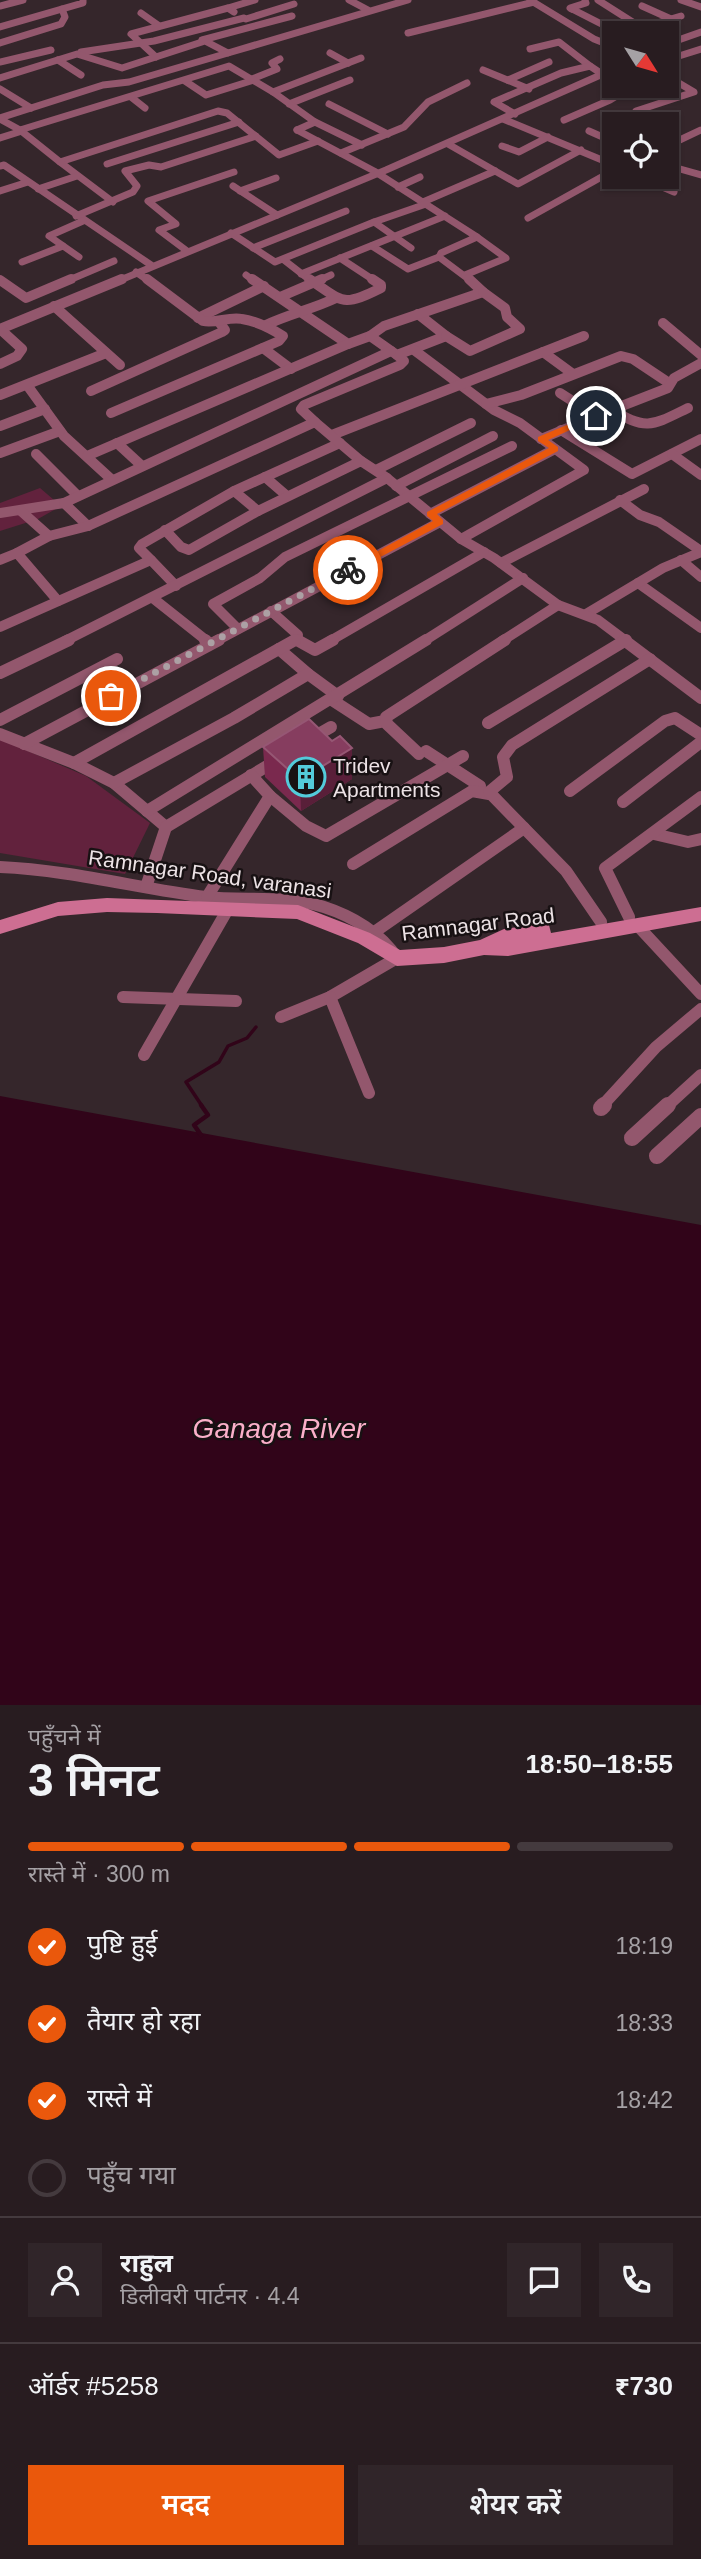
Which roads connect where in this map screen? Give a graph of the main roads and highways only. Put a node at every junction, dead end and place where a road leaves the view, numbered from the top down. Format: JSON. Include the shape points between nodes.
{"nodes":[{"id":1,"x":701,"y":903,"type":"edge"},
{"id":2,"x":701,"y":914,"type":"edge"},
{"id":3,"x":633,"y":921,"type":"junction"},
{"id":4,"x":0,"y":928,"type":"edge"},
{"id":5,"x":484,"y":947,"type":"junction"}],
"edges":[{"from":1,"to":3,"type":"main road"},
{"from":2,"to":3,"type":"main road","name":"Ramnagar Road"},
{"from":3,"to":5,"type":"main road","name":"Ramnagar Road","via":[[508,948]]},
{"from":3,"to":5,"type":"main road","via":[[504,936]]},
{"from":4,"to":5,"type":"main road","name":"Ramnagar Road","via":[[58,909],[228,909],[298,912],[364,938],[397,958]]}]}
